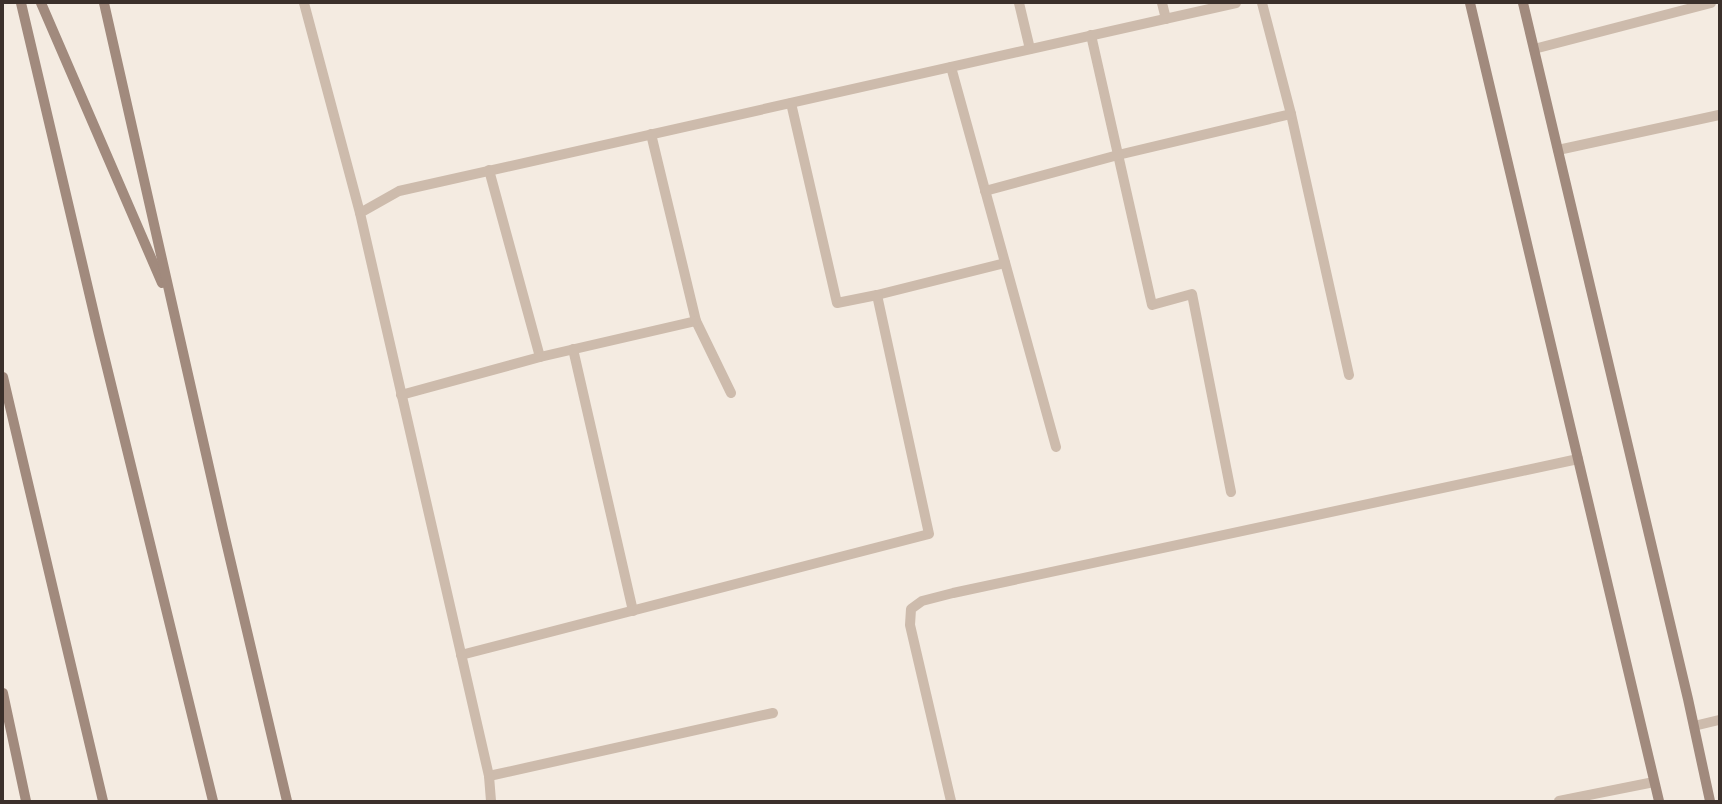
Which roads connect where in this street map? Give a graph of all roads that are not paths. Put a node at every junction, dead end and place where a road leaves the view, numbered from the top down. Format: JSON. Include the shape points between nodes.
{"nodes":[{"id":1,"x":21,"y":3,"type":"edge"},
{"id":2,"x":41,"y":3,"type":"edge"},
{"id":3,"x":104,"y":3,"type":"edge"},
{"id":4,"x":304,"y":3,"type":"edge"},
{"id":5,"x":1019,"y":3,"type":"edge"},
{"id":6,"x":1162,"y":3,"type":"edge"},
{"id":7,"x":1236,"y":3,"type":"edge"},
{"id":8,"x":1262,"y":3,"type":"edge"},
{"id":9,"x":1470,"y":3,"type":"edge"},
{"id":10,"x":1523,"y":3,"type":"edge"},
{"id":11,"x":1711,"y":3,"type":"edge"},
{"id":12,"x":1166,"y":19,"type":"junction"},
{"id":13,"x":1091,"y":36,"type":"junction"},
{"id":14,"x":1030,"y":49,"type":"junction"},
{"id":15,"x":1534,"y":49,"type":"junction"},
{"id":16,"x":951,"y":67,"type":"junction"},
{"id":17,"x":791,"y":103,"type":"junction"},
{"id":18,"x":1291,"y":114,"type":"junction"},
{"id":19,"x":1719,"y":114,"type":"edge"},
{"id":20,"x":651,"y":134,"type":"junction"},
{"id":21,"x":1558,"y":150,"type":"junction"},
{"id":22,"x":1118,"y":156,"type":"junction"},
{"id":23,"x":489,"y":170,"type":"junction"},
{"id":24,"x":985,"y":191,"type":"junction"},
{"id":25,"x":360,"y":213,"type":"junction"},
{"id":26,"x":1005,"y":263,"type":"junction"},
{"id":27,"x":877,"y":295,"type":"junction"},
{"id":28,"x":173,"y":307,"type":"junction"},
{"id":29,"x":696,"y":321,"type":"junction"},
{"id":30,"x":573,"y":349,"type":"junction"},
{"id":31,"x":540,"y":357,"type":"junction"},
{"id":32,"x":1349,"y":375,"type":"dead end"},
{"id":33,"x":3,"y":377,"type":"edge"},
{"id":34,"x":731,"y":394,"type":"dead end"},
{"id":35,"x":402,"y":395,"type":"junction"},
{"id":36,"x":1056,"y":447,"type":"dead end"},
{"id":37,"x":1578,"y":459,"type":"junction"},
{"id":38,"x":1232,"y":492,"type":"dead end"},
{"id":39,"x":633,"y":611,"type":"junction"},
{"id":40,"x":461,"y":655,"type":"junction"},
{"id":41,"x":3,"y":693,"type":"edge"},
{"id":42,"x":773,"y":713,"type":"dead end"},
{"id":43,"x":1719,"y":720,"type":"edge"},
{"id":44,"x":6,"y":721,"type":"edge"},
{"id":45,"x":1694,"y":726,"type":"junction"},
{"id":46,"x":489,"y":776,"type":"junction"},
{"id":47,"x":1654,"y":782,"type":"junction"},
{"id":48,"x":26,"y":801,"type":"edge"},
{"id":49,"x":103,"y":801,"type":"edge"},
{"id":50,"x":213,"y":801,"type":"edge"},
{"id":51,"x":287,"y":801,"type":"edge"},
{"id":52,"x":491,"y":801,"type":"edge"},
{"id":53,"x":951,"y":801,"type":"edge"},
{"id":54,"x":1559,"y":801,"type":"edge"},
{"id":55,"x":1659,"y":801,"type":"edge"},
{"id":56,"x":1710,"y":801,"type":"edge"}],
"edges":[{"from":1,"to":50,"type":"street"},
{"from":2,"to":28,"type":"street"},
{"from":3,"to":28,"type":"street"},
{"from":4,"to":25,"type":"street"},
{"from":5,"to":14,"type":"street"},
{"from":6,"to":12,"type":"street"},
{"from":7,"to":12,"type":"street"},
{"from":8,"to":18,"type":"street"},
{"from":9,"to":37,"type":"street"},
{"from":10,"to":15,"type":"street"},
{"from":11,"to":15,"type":"street"},
{"from":12,"to":13,"type":"street"},
{"from":13,"to":14,"type":"street"},
{"from":13,"to":22,"type":"street"},
{"from":14,"to":16,"type":"street"},
{"from":15,"to":21,"type":"street"},
{"from":16,"to":17,"type":"street"},
{"from":16,"to":24,"type":"street"},
{"from":17,"to":20,"type":"street"},
{"from":17,"to":27,"type":"street","via":[[837,304]]},
{"from":18,"to":22,"type":"street"},
{"from":18,"to":32,"type":"street"},
{"from":19,"to":21,"type":"street"},
{"from":20,"to":23,"type":"street"},
{"from":20,"to":29,"type":"street"},
{"from":21,"to":45,"type":"street"},
{"from":22,"to":24,"type":"street"},
{"from":22,"to":38,"type":"street","via":[[1152,305],[1192,294]]},
{"from":23,"to":25,"type":"street","via":[[399,191]]},
{"from":23,"to":31,"type":"street"},
{"from":24,"to":26,"type":"street"},
{"from":25,"to":35,"type":"street"},
{"from":26,"to":27,"type":"street"},
{"from":26,"to":36,"type":"street"},
{"from":27,"to":39,"type":"street","via":[[929,534]]},
{"from":28,"to":51,"type":"street"},
{"from":29,"to":30,"type":"street"},
{"from":29,"to":34,"type":"street"},
{"from":30,"to":31,"type":"street"},
{"from":30,"to":39,"type":"street"},
{"from":31,"to":35,"type":"street"},
{"from":33,"to":49,"type":"street"},
{"from":35,"to":40,"type":"street"},
{"from":37,"to":47,"type":"street"},
{"from":37,"to":53,"type":"street","via":[[922,601],[911,609],[910,626]]},
{"from":39,"to":40,"type":"street"},
{"from":40,"to":46,"type":"street"},
{"from":41,"to":44,"type":"street"},
{"from":42,"to":46,"type":"street"},
{"from":43,"to":45,"type":"street"},
{"from":44,"to":48,"type":"street"},
{"from":45,"to":56,"type":"street"},
{"from":46,"to":52,"type":"street"},
{"from":47,"to":54,"type":"street"},
{"from":47,"to":55,"type":"street"}]}
